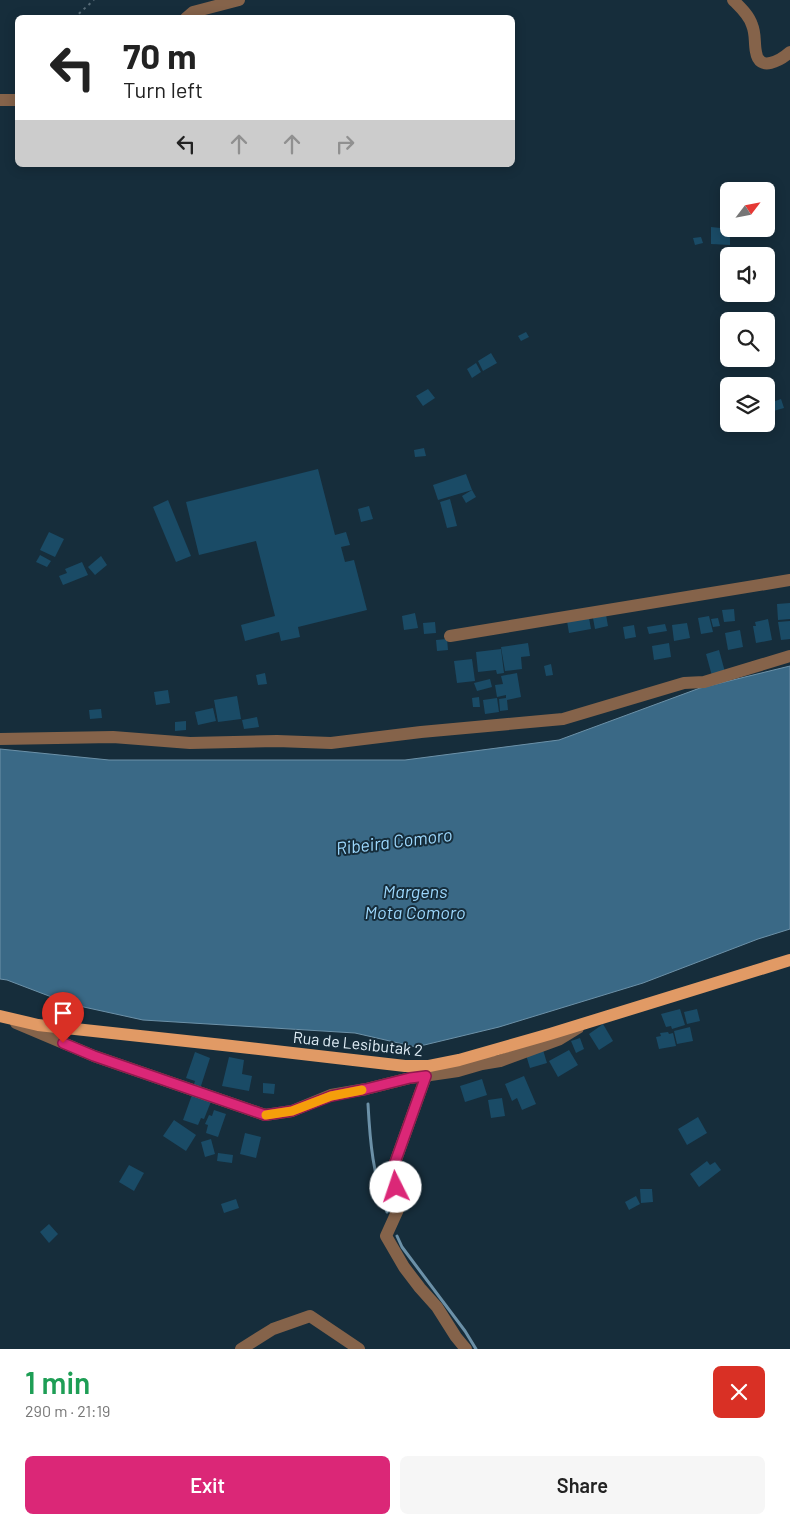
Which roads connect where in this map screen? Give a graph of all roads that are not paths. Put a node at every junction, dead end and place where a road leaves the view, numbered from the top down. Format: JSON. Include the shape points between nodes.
{"nodes":[{"id":1,"x":238,"y":0,"type":"edge"},
{"id":2,"x":733,"y":0,"type":"edge"},
{"id":3,"x":190,"y":15,"type":"edge"},
{"id":4,"x":790,"y":52,"type":"edge"},
{"id":5,"x":0,"y":100,"type":"edge"},
{"id":6,"x":15,"y":100,"type":"edge"},
{"id":7,"x":790,"y":580,"type":"edge"},
{"id":8,"x":450,"y":636,"type":"dead end"},
{"id":9,"x":790,"y":656,"type":"edge"},
{"id":10,"x":0,"y":739,"type":"edge"},
{"id":11,"x":790,"y":960,"type":"edge"},
{"id":12,"x":0,"y":1016,"type":"edge"},
{"id":13,"x":588,"y":1022,"type":"junction"},
{"id":14,"x":426,"y":1076,"type":"junction"},
{"id":15,"x":241,"y":1349,"type":"edge"},
{"id":16,"x":359,"y":1349,"type":"edge"},
{"id":17,"x":466,"y":1349,"type":"edge"}],
"edges":[{"from":1,"to":3,"type":"street"},
{"from":2,"to":4,"type":"street","via":[[750,19],[756,56],[760,62],[774,63]]},
{"from":5,"to":6,"type":"street"},
{"from":7,"to":8,"type":"street"},
{"from":9,"to":10,"type":"street","via":[[563,719],[332,743],[190,743],[113,737]]},
{"from":11,"to":13,"type":"main road","name":"Rua de Lesibutak 2"},
{"from":12,"to":13,"type":"main road","name":"Rua de Lesibutak 2","via":[[38,1025],[405,1066],[429,1066],[459,1060]]},
{"from":12,"to":14,"type":"street","via":[[94,1056],[265,1115],[292,1111],[331,1096]]},
{"from":13,"to":14,"type":"street","via":[[560,1039],[500,1061]]},
{"from":14,"to":17,"type":"street","via":[[392,1171],[401,1203],[386,1236],[404,1267]]},
{"from":15,"to":16,"type":"street","via":[[273,1329],[310,1316]]}]}
